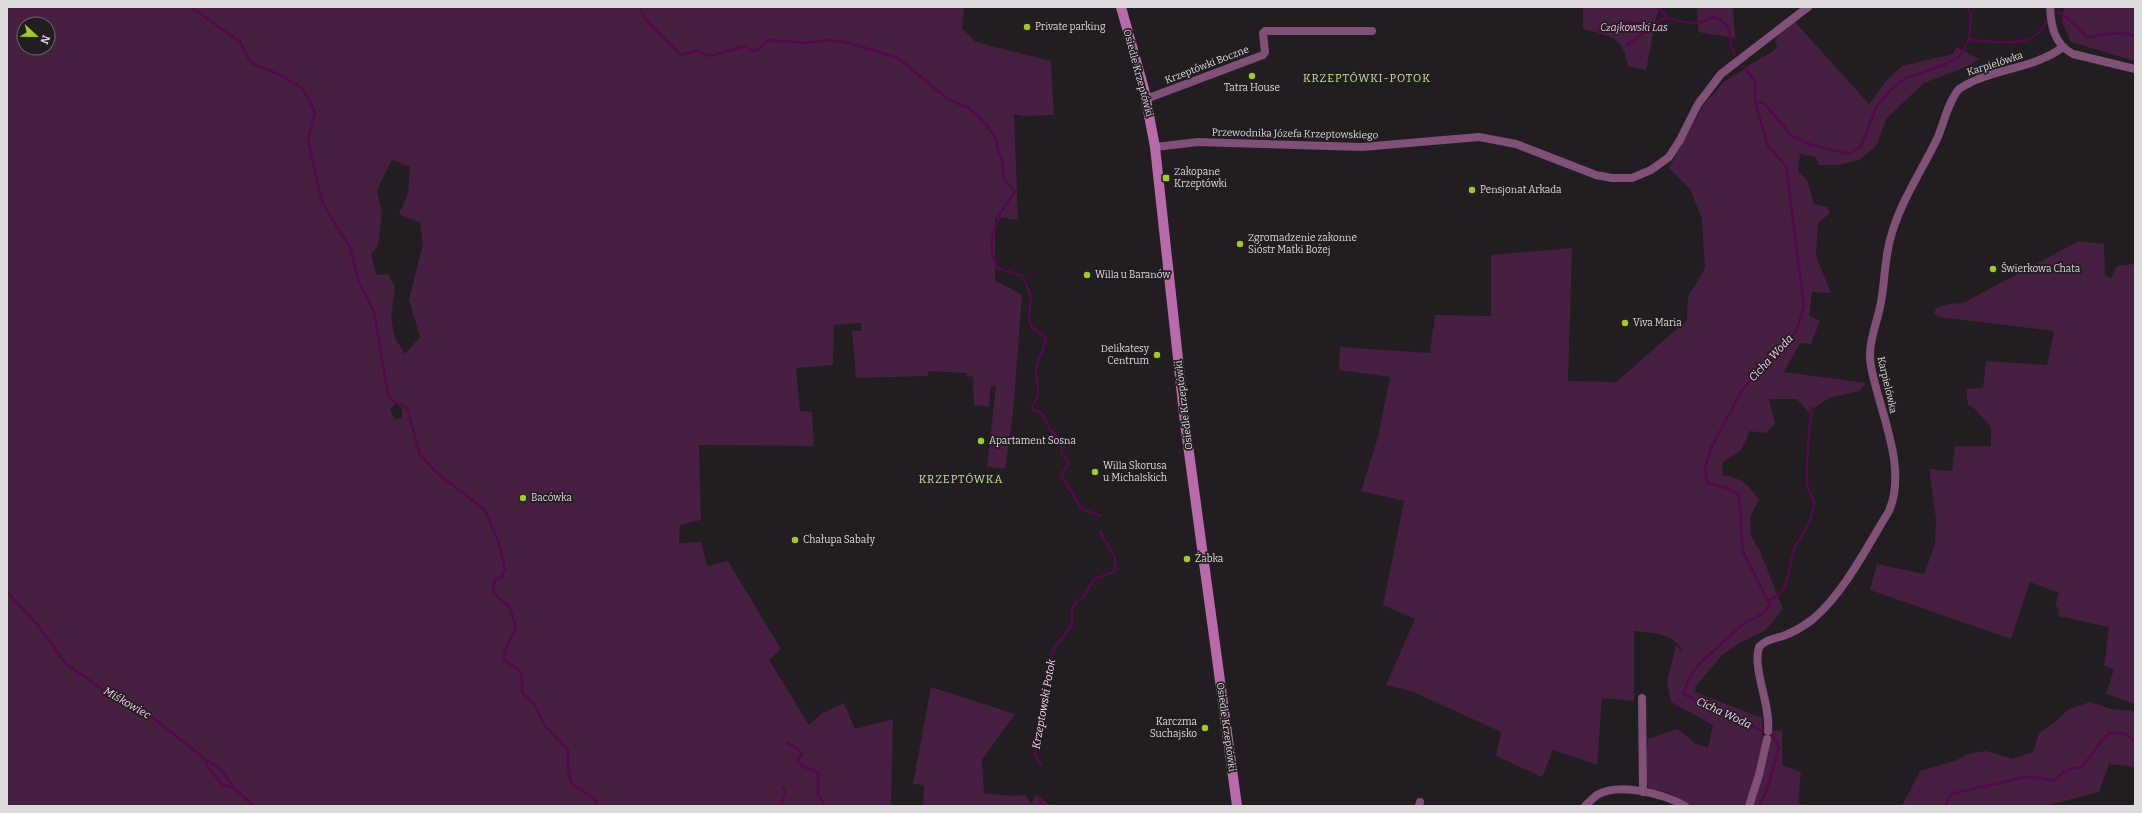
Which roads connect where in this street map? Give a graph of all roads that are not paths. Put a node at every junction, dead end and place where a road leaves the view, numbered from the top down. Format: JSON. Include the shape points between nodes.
{"nodes":[{"id":1,"x":1121,"y":7,"type":"edge"},
{"id":2,"x":1808,"y":7,"type":"edge"},
{"id":3,"x":2050,"y":7,"type":"edge"},
{"id":4,"x":1372,"y":31,"type":"dead end"},
{"id":5,"x":2063,"y":47,"type":"junction"},
{"id":6,"x":2135,"y":69,"type":"edge"},
{"id":7,"x":1146,"y":99,"type":"junction"},
{"id":8,"x":1155,"y":146,"type":"junction"},
{"id":9,"x":1642,"y":698,"type":"dead end"},
{"id":10,"x":1643,"y":792,"type":"junction"},
{"id":11,"x":1237,"y":806,"type":"edge"},
{"id":12,"x":1585,"y":806,"type":"edge"},
{"id":13,"x":1685,"y":806,"type":"edge"},
{"id":14,"x":1749,"y":806,"type":"edge"}],
"edges":[{"from":1,"to":7,"type":"main road","name":"Osiedle Krzeptówki"},
{"from":2,"to":8,"type":"street","name":"Przewodnika Józefa Krzeptowskiego","via":[[1721,74],[1698,104],[1669,157],[1651,170],[1632,178],[1596,175],[1516,144],[1485,137],[1358,147],[1198,142]]},
{"from":3,"to":5,"type":"street","via":[[2052,28]]},
{"from":4,"to":7,"type":"street","name":"Krzeptówki Boczne","via":[[1265,31],[1263,55]]},
{"from":5,"to":6,"type":"street","via":[[2073,54]]},
{"from":5,"to":14,"type":"street","name":"Karpielówka","via":[[2039,60],[1959,88],[1936,141],[1896,220],[1886,256],[1881,304],[1870,354],[1895,468],[1894,500],[1844,582],[1822,610],[1799,628],[1769,640],[1759,647],[1758,662],[1769,715],[1759,775]]},
{"from":7,"to":8,"type":"main road","name":"Osiedle Krzeptówki"},
{"from":8,"to":11,"type":"main road","name":"Osiedle Krzeptówki","via":[[1185,422]]},
{"from":9,"to":10,"type":"street"},
{"from":10,"to":12,"type":"street","via":[[1608,791],[1596,796]]},
{"from":10,"to":13,"type":"street","via":[[1668,797]]}]}
